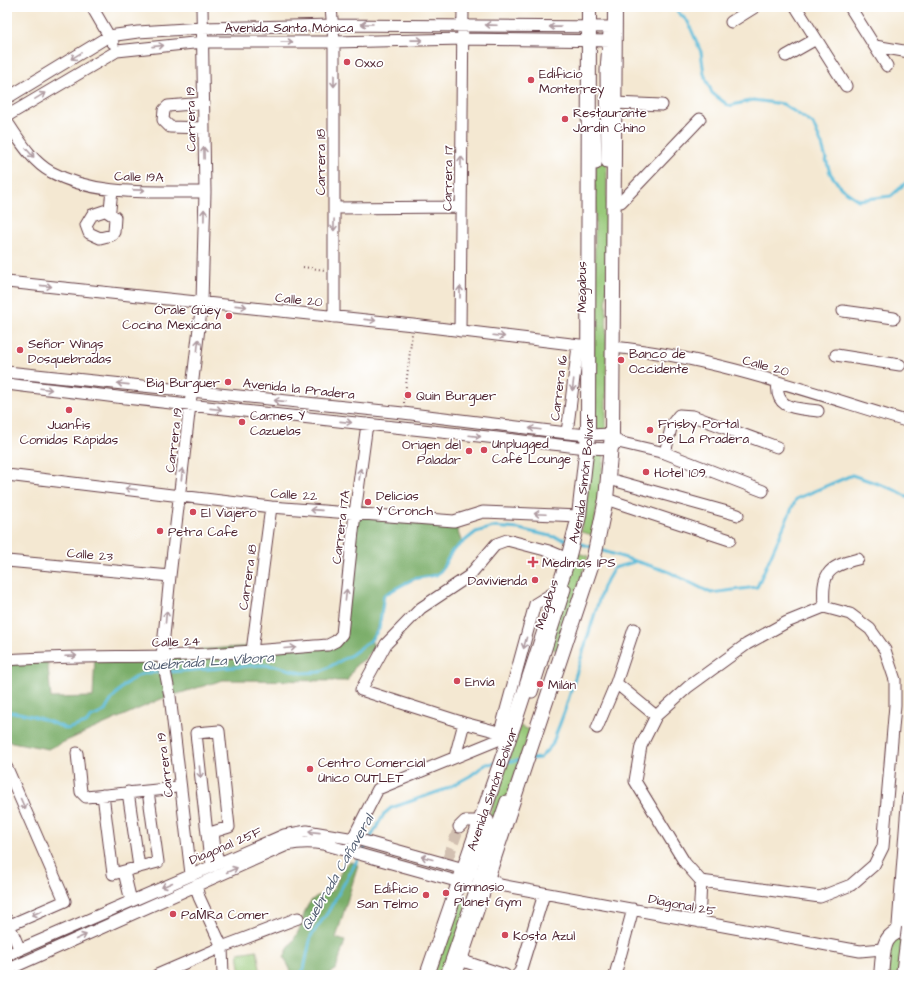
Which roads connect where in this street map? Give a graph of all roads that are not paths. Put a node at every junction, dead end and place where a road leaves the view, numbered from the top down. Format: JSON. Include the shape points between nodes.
{"nodes":[{"id":1,"x":92,"y":7,"type":"edge"},
{"id":2,"x":202,"y":7,"type":"edge"},
{"id":3,"x":331,"y":7,"type":"edge"},
{"id":4,"x":462,"y":7,"type":"edge"},
{"id":5,"x":589,"y":7,"type":"edge"},
{"id":6,"x":595,"y":7,"type":"edge"},
{"id":7,"x":610,"y":7,"type":"edge"},
{"id":8,"x":615,"y":7,"type":"edge"},
{"id":9,"x":755,"y":7,"type":"edge"},
{"id":10,"x":796,"y":7,"type":"edge"},
{"id":11,"x":850,"y":7,"type":"edge"},
{"id":12,"x":731,"y":22,"type":"dead end"},
{"id":13,"x":332,"y":24,"type":"junction"},
{"id":14,"x":462,"y":24,"type":"junction"},
{"id":15,"x":202,"y":28,"type":"junction"},
{"id":16,"x":592,"y":34,"type":"junction"},
{"id":17,"x":611,"y":34,"type":"junction"},
{"id":18,"x":109,"y":36,"type":"junction"},
{"id":19,"x":463,"y":38,"type":"junction"},
{"id":20,"x":816,"y":38,"type":"junction"},
{"id":21,"x":203,"y":42,"type":"junction"},
{"id":22,"x":334,"y":42,"type":"junction"},
{"id":23,"x":875,"y":46,"type":"junction"},
{"id":24,"x":117,"y":50,"type":"junction"},
{"id":25,"x":909,"y":52,"type":"edge"},
{"id":26,"x":786,"y":56,"type":"dead end"},
{"id":27,"x":887,"y":66,"type":"dead end"},
{"id":28,"x":846,"y":86,"type":"dead end"},
{"id":29,"x":7,"y":98,"type":"edge"},
{"id":30,"x":204,"y":103,"type":"junction"},
{"id":31,"x":614,"y":103,"type":"junction"},
{"id":32,"x":662,"y":104,"type":"dead end"},
{"id":33,"x":7,"y":116,"type":"edge"},
{"id":34,"x":700,"y":119,"type":"dead end"},
{"id":35,"x":7,"y":122,"type":"edge"},
{"id":36,"x":204,"y":128,"type":"junction"},
{"id":37,"x":112,"y":190,"type":"junction"},
{"id":38,"x":205,"y":192,"type":"junction"},
{"id":39,"x":614,"y":201,"type":"junction"},
{"id":40,"x":460,"y":207,"type":"junction"},
{"id":41,"x":335,"y":208,"type":"junction"},
{"id":42,"x":106,"y":211,"type":"dead end"},
{"id":43,"x":7,"y":282,"type":"edge"},
{"id":44,"x":202,"y":302,"type":"junction"},
{"id":45,"x":843,"y":311,"type":"dead end"},
{"id":46,"x":334,"y":317,"type":"junction"},
{"id":47,"x":894,"y":318,"type":"dead end"},
{"id":48,"x":460,"y":331,"type":"junction"},
{"id":49,"x":583,"y":346,"type":"junction"},
{"id":50,"x":613,"y":347,"type":"junction"},
{"id":51,"x":836,"y":355,"type":"dead end"},
{"id":52,"x":900,"y":365,"type":"dead end"},
{"id":53,"x":7,"y":372,"type":"edge"},
{"id":54,"x":778,"y":382,"type":"junction"},
{"id":55,"x":7,"y":384,"type":"edge"},
{"id":56,"x":193,"y":392,"type":"junction"},
{"id":57,"x":191,"y":407,"type":"junction"},
{"id":58,"x":818,"y":411,"type":"dead end"},
{"id":59,"x":909,"y":422,"type":"edge"},
{"id":60,"x":367,"y":424,"type":"junction"},
{"id":61,"x":567,"y":433,"type":"junction"},
{"id":62,"x":590,"y":442,"type":"junction"},
{"id":63,"x":610,"y":442,"type":"junction"},
{"id":64,"x":777,"y":447,"type":"dead end"},
{"id":65,"x":665,"y":453,"type":"junction"},
{"id":66,"x":7,"y":475,"type":"edge"},
{"id":67,"x":609,"y":479,"type":"junction"},
{"id":68,"x":763,"y":491,"type":"dead end"},
{"id":69,"x":180,"y":495,"type":"junction"},
{"id":70,"x":606,"y":499,"type":"junction"},
{"id":71,"x":271,"y":507,"type":"junction"},
{"id":72,"x":355,"y":513,"type":"junction"},
{"id":73,"x":738,"y":515,"type":"dead end"},
{"id":74,"x":579,"y":516,"type":"junction"},
{"id":75,"x":578,"y":532,"type":"junction"},
{"id":76,"x":596,"y":535,"type":"junction"},
{"id":77,"x":730,"y":540,"type":"dead end"},
{"id":78,"x":572,"y":554,"type":"junction"},
{"id":79,"x":858,"y":559,"type":"dead end"},
{"id":80,"x":7,"y":561,"type":"edge"},
{"id":81,"x":170,"y":576,"type":"junction"},
{"id":82,"x":824,"y":607,"type":"junction"},
{"id":83,"x":634,"y":629,"type":"dead end"},
{"id":84,"x":342,"y":634,"type":"joint"},
{"id":85,"x":252,"y":651,"type":"junction"},
{"id":86,"x":7,"y":660,"type":"edge"},
{"id":87,"x":163,"y":661,"type":"junction"},
{"id":88,"x":616,"y":683,"type":"junction"},
{"id":89,"x":656,"y":716,"type":"junction"},
{"id":90,"x":464,"y":723,"type":"junction"},
{"id":91,"x":597,"y":728,"type":"dead end"},
{"id":92,"x":513,"y":745,"type":"junction"},
{"id":93,"x":77,"y":753,"type":"dead end"},
{"id":94,"x":455,"y":758,"type":"junction"},
{"id":95,"x":7,"y":768,"type":"edge"},
{"id":96,"x":508,"y":778,"type":"junction"},
{"id":97,"x":180,"y":786,"type":"junction"},
{"id":98,"x":148,"y":791,"type":"junction"},
{"id":99,"x":128,"y":792,"type":"junction"},
{"id":100,"x":103,"y":795,"type":"junction"},
{"id":101,"x":909,"y":798,"type":"edge"},
{"id":102,"x":480,"y":821,"type":"junction"},
{"id":103,"x":459,"y":827,"type":"dead end"},
{"id":104,"x":356,"y":839,"type":"junction"},
{"id":105,"x":351,"y":851,"type":"junction"},
{"id":106,"x":216,"y":865,"type":"junction"},
{"id":107,"x":139,"y":867,"type":"junction"},
{"id":108,"x":124,"y":872,"type":"junction"},
{"id":109,"x":191,"y":874,"type":"junction"},
{"id":110,"x":473,"y":879,"type":"junction"},
{"id":111,"x":701,"y":881,"type":"junction"},
{"id":112,"x":196,"y":886,"type":"junction"},
{"id":113,"x":544,"y":894,"type":"junction"},
{"id":114,"x":131,"y":901,"type":"junction"},
{"id":115,"x":633,"y":909,"type":"junction"},
{"id":116,"x":298,"y":918,"type":"dead end"},
{"id":117,"x":8,"y":922,"type":"edge"},
{"id":118,"x":699,"y":922,"type":"junction"},
{"id":119,"x":906,"y":930,"type":"edge"},
{"id":120,"x":222,"y":947,"type":"junction"},
{"id":121,"x":20,"y":950,"type":"junction"},
{"id":122,"x":7,"y":956,"type":"edge"},
{"id":123,"x":460,"y":960,"type":"junction"},
{"id":124,"x":883,"y":966,"type":"edge"},
{"id":125,"x":7,"y":970,"type":"edge"},
{"id":126,"x":157,"y":975,"type":"edge"},
{"id":127,"x":223,"y":975,"type":"edge"},
{"id":128,"x":427,"y":975,"type":"edge"},
{"id":129,"x":433,"y":975,"type":"edge"},
{"id":130,"x":446,"y":975,"type":"edge"},
{"id":131,"x":454,"y":975,"type":"edge"},
{"id":132,"x":505,"y":975,"type":"edge"},
{"id":133,"x":518,"y":975,"type":"edge"},
{"id":134,"x":615,"y":975,"type":"edge"},
{"id":135,"x":903,"y":975,"type":"edge"}],
"edges":[{"from":1,"to":18,"type":"street"},
{"from":2,"to":15,"type":"street","name":"Carrera 19"},
{"from":3,"to":13,"type":"street","name":"Carrera 18"},
{"from":4,"to":14,"type":"street","name":"Carrera 17"},
{"from":5,"to":16,"type":"main road","name":"Avenida Simón Bolívar"},
{"from":6,"to":16,"type":"street","name":"Megabus"},
{"from":7,"to":17,"type":"street","name":"Megabus"},
{"from":8,"to":17,"type":"main road","name":"Avenida Simón Bolívar"},
{"from":9,"to":12,"type":"street"},
{"from":10,"to":20,"type":"street"},
{"from":11,"to":23,"type":"street"},
{"from":14,"to":13,"type":"street","name":"Avenida Santa Mónica","one_way":true},
{"from":13,"to":15,"type":"street","name":"Avenida Santa Mónica"},
{"from":13,"to":22,"type":"street","name":"Carrera 18"},
{"from":16,"to":14,"type":"street","name":"Avenida Santa Mónica","one_way":true},
{"from":14,"to":19,"type":"street","name":"Carrera 17"},
{"from":15,"to":18,"type":"street","name":"Avenida Santa Mónica"},
{"from":15,"to":21,"type":"street","name":"Carrera 19"},
{"from":16,"to":17,"type":"street"},
{"from":16,"to":19,"type":"street","name":"Avenida Santa Mónica"},
{"from":16,"to":49,"type":"main road","name":"Avenida Simón Bolívar"},
{"from":16,"to":62,"type":"street","name":"Megabus"},
{"from":17,"to":31,"type":"main road","name":"Avenida Simón Bolívar"},
{"from":17,"to":63,"type":"street","name":"Megabus","via":[[606,70]]},
{"from":18,"to":24,"type":"street"},
{"from":18,"to":29,"type":"street","name":"Avenida Santa Mónica","one_way":true},
{"from":22,"to":19,"type":"street","name":"Avenida Santa Mónica","one_way":true},
{"from":40,"to":19,"type":"street","name":"Carrera 17","one_way":true},
{"from":20,"to":26,"type":"street"},
{"from":20,"to":28,"type":"street"},
{"from":21,"to":22,"type":"street","name":"Avenida Santa Mónica","one_way":true},
{"from":24,"to":21,"type":"street","name":"Avenida Santa Mónica","one_way":true},
{"from":21,"to":30,"type":"street","name":"Carrera 19"},
{"from":22,"to":41,"type":"street","name":"Carrera 18","one_way":true},
{"from":23,"to":25,"type":"street"},
{"from":23,"to":27,"type":"street"},
{"from":33,"to":24,"type":"street","name":"Avenida Santa Mónica","one_way":true},
{"from":30,"to":36,"type":"street","name":"Carrera 19"},
{"from":30,"to":36,"type":"street","via":[[168,106],[164,110],[163,120],[170,126]]},
{"from":31,"to":32,"type":"street"},
{"from":31,"to":39,"type":"main road","name":"Avenida Simón Bolívar"},
{"from":34,"to":39,"type":"street","via":[[621,202]]},
{"from":35,"to":37,"type":"street","name":"Calle 19A","one_way":true,"via":[[30,154],[50,172],[93,188]]},
{"from":38,"to":36,"type":"street","name":"Carrera 19","one_way":true},
{"from":37,"to":38,"type":"street","name":"Calle 19A","one_way":true},
{"from":37,"to":42,"type":"street","via":[[110,209]]},
{"from":44,"to":38,"type":"street","name":"Carrera 19","one_way":true},
{"from":39,"to":50,"type":"main road","name":"Avenida Simón Bolívar"},
{"from":40,"to":41,"type":"street"},
{"from":48,"to":40,"type":"street","name":"Carrera 17","one_way":true},
{"from":41,"to":46,"type":"street","name":"Carrera 18","one_way":true},
{"from":43,"to":44,"type":"street","name":"Calle 20","one_way":true},
{"from":44,"to":46,"type":"street","name":"Calle 20","one_way":true},
{"from":56,"to":44,"type":"street","name":"Carrera 19","one_way":true},
{"from":45,"to":47,"type":"street"},
{"from":46,"to":48,"type":"street","name":"Calle 20","one_way":true},
{"from":48,"to":49,"type":"street","name":"Calle 20","one_way":true},
{"from":49,"to":61,"type":"street","name":"Carrera 16","one_way":true},
{"from":49,"to":62,"type":"main road","name":"Avenida Simón Bolívar"},
{"from":50,"to":54,"type":"street","name":"Calle 20","via":[[663,354]]},
{"from":50,"to":63,"type":"main road","name":"Avenida Simón Bolívar"},
{"from":51,"to":52,"type":"street"},
{"from":56,"to":53,"type":"street","name":"Avenida la Pradera","one_way":true},
{"from":54,"to":58,"type":"street","via":[[777,394],[780,401],[793,407]]},
{"from":54,"to":59,"type":"street","name":"Calle 20"},
{"from":55,"to":57,"type":"street","one_way":true},
{"from":56,"to":57,"type":"street","name":"Carrera 19"},
{"from":61,"to":56,"type":"street","name":"Avenida la Pradera","one_way":true,"via":[[403,413]]},
{"from":57,"to":60,"type":"street","one_way":true},
{"from":69,"to":57,"type":"street","name":"Carrera 19","one_way":true},
{"from":60,"to":62,"type":"street","one_way":true},
{"from":72,"to":60,"type":"street","name":"Carrera 17A","one_way":true},
{"from":61,"to":62,"type":"street","name":"Avenida la Pradera"},
{"from":62,"to":63,"type":"street"},
{"from":62,"to":74,"type":"main road","name":"Avenida Simón Bolívar"},
{"from":62,"to":75,"type":"street","name":"Megabus"},
{"from":63,"to":65,"type":"street"},
{"from":63,"to":67,"type":"main road","name":"Avenida Simón Bolívar"},
{"from":63,"to":76,"type":"street","name":"Megabus"},
{"from":64,"to":65,"type":"street","via":[[693,416],[679,415],[672,424]]},
{"from":65,"to":68,"type":"street"},
{"from":69,"to":66,"type":"street","name":"Calle 22","one_way":true},
{"from":67,"to":70,"type":"main road","name":"Avenida Simón Bolívar"},
{"from":67,"to":73,"type":"street"},
{"from":69,"to":71,"type":"street","name":"Calle 22"},
{"from":69,"to":81,"type":"street","name":"Carrera 19"},
{"from":70,"to":76,"type":"main road","name":"Avenida Simón Bolívar"},
{"from":70,"to":77,"type":"street"},
{"from":72,"to":71,"type":"street","name":"Calle 22","one_way":true},
{"from":71,"to":85,"type":"street","name":"Carrera 18"},
{"from":74,"to":72,"type":"street","name":"Calle 22","one_way":true,"via":[[483,512],[454,521]]},
{"from":84,"to":72,"type":"street","name":"Carrera 17A","one_way":true},
{"from":74,"to":75,"type":"main road","name":"Avenida Simón Bolívar"},
{"from":75,"to":78,"type":"main road","name":"Avenida Simón Bolívar"},
{"from":76,"to":92,"type":"main road","name":"Avenida Simón Bolívar","via":[[591,556]]},
{"from":78,"to":90,"type":"street","via":[[507,540],[496,544],[469,576],[421,608],[386,644],[361,690]]},
{"from":78,"to":92,"type":"main road","name":"Avenida Simón Bolívar","one_way":true,"via":[[558,590]]},
{"from":78,"to":92,"type":"street","name":"Megabus","via":[[547,647]]},
{"from":79,"to":82,"type":"street","via":[[843,563],[828,572],[823,586]]},
{"from":80,"to":81,"type":"street","name":"Calle 23"},
{"from":87,"to":81,"type":"street","name":"Carrera 19","one_way":true},
{"from":82,"to":89,"type":"street","via":[[787,622],[747,644],[688,687]]},
{"from":82,"to":111,"type":"street","via":[[850,614],[870,629],[885,650],[895,680],[883,848],[874,865],[851,885],[820,897]]},
{"from":83,"to":88,"type":"street"},
{"from":85,"to":84,"type":"street","name":"Calle 24","one_way":true,"via":[[328,645]]},
{"from":85,"to":87,"type":"street","name":"Calle 24"},
{"from":86,"to":87,"type":"street","name":"Calle 24","one_way":true,"via":[[95,656]]},
{"from":87,"to":97,"type":"street","name":"Carrera 19"},
{"from":88,"to":89,"type":"street"},
{"from":88,"to":91,"type":"street"},
{"from":89,"to":111,"type":"street","via":[[641,746],[635,781],[685,863]]},
{"from":90,"to":92,"type":"street"},
{"from":90,"to":94,"type":"street"},
{"from":92,"to":94,"type":"street"},
{"from":92,"to":96,"type":"main road","name":"Avenida Simón Bolívar"},
{"from":92,"to":96,"type":"main road","name":"Avenida Simón Bolívar"},
{"from":93,"to":100,"type":"street","via":[[80,792],[86,797]]},
{"from":94,"to":104,"type":"street","via":[[378,789]]},
{"from":95,"to":117,"type":"street","one_way":true,"via":[[65,901]]},
{"from":96,"to":102,"type":"main road","name":"Avenida Simón Bolívar"},
{"from":96,"to":110,"type":"main road","name":"Avenida Simón Bolívar"},
{"from":97,"to":98,"type":"street"},
{"from":97,"to":109,"type":"street","name":"Carrera 19"},
{"from":98,"to":99,"type":"street"},
{"from":98,"to":107,"type":"street","via":[[158,862]]},
{"from":99,"to":100,"type":"street"},
{"from":99,"to":107,"type":"street"},
{"from":100,"to":108,"type":"street","via":[[113,874]]},
{"from":101,"to":119,"type":"main road"},
{"from":102,"to":103,"type":"street","via":[[465,821]]},
{"from":102,"to":110,"type":"main road","name":"Avenida Simón Bolívar"},
{"from":104,"to":105,"type":"street"},
{"from":104,"to":106,"type":"street","name":"Diagonal 25F","one_way":true,"via":[[317,832],[294,832]]},
{"from":110,"to":104,"type":"street","name":"Diagonal 25F","one_way":true,"via":[[447,860]]},
{"from":105,"to":110,"type":"street","name":"Diagonal 25F"},
{"from":112,"to":105,"type":"street","name":"Diagonal 25F","one_way":true,"via":[[295,843],[314,842]]},
{"from":106,"to":106,"type":"street","one_way":true,"via":[[213,832],[229,827],[219,731],[196,733],[209,852]]},
{"from":106,"to":109,"type":"street","name":"Diagonal 25F"},
{"from":107,"to":108,"type":"street"},
{"from":108,"to":114,"type":"street"},
{"from":109,"to":112,"type":"street","name":"Carrera 19","via":[[199,878]]},
{"from":109,"to":114,"type":"street","name":"Diagonal 25F","one_way":true},
{"from":110,"to":113,"type":"street","name":"Diagonal 25"},
{"from":110,"to":123,"type":"main road","name":"Avenida Simón Bolívar"},
{"from":110,"to":128,"type":"main road","name":"Avenida Simón Bolívar"},
{"from":110,"to":129,"type":"street"},
{"from":110,"to":130,"type":"street"},
{"from":111,"to":118,"type":"street"},
{"from":112,"to":120,"type":"street"},
{"from":125,"to":112,"type":"street","name":"Diagonal 25F","one_way":true},
{"from":113,"to":115,"type":"street","name":"Diagonal 25"},
{"from":113,"to":133,"type":"street"},
{"from":114,"to":121,"type":"street","name":"Diagonal 25F"},
{"from":115,"to":118,"type":"street","name":"Diagonal 25"},
{"from":115,"to":134,"type":"street"},
{"from":116,"to":120,"type":"street"},
{"from":117,"to":121,"type":"street"},
{"from":118,"to":124,"type":"street","name":"Diagonal 25","via":[[860,951]]},
{"from":119,"to":124,"type":"main road","via":[[887,940]]},
{"from":119,"to":135,"type":"main road","bridge":true},
{"from":120,"to":126,"type":"street"},
{"from":120,"to":127,"type":"street"},
{"from":121,"to":122,"type":"street","name":"Diagonal 25F"},
{"from":123,"to":131,"type":"main road","name":"Avenida Simón Bolívar"},
{"from":123,"to":132,"type":"street"}]}
